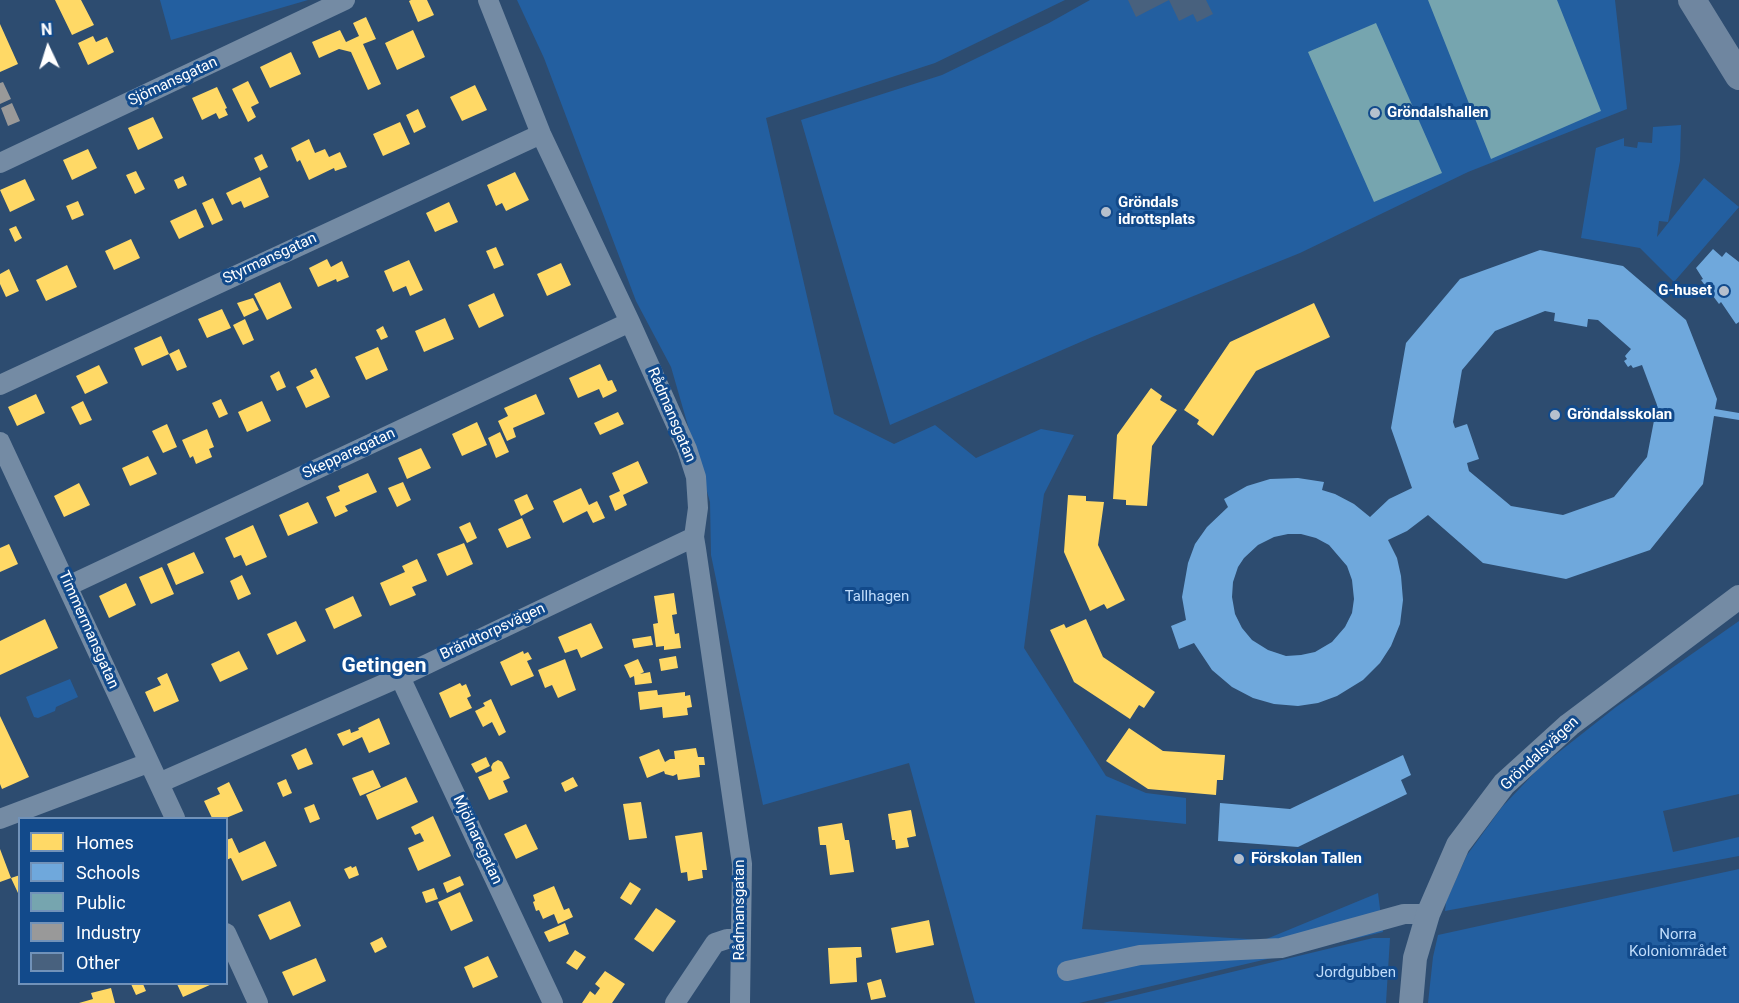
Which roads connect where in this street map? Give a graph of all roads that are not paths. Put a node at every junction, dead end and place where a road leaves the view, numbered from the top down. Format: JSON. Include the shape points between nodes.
{"nodes":[{"id":1,"x":345,"y":0,"type":"edge"},
{"id":2,"x":488,"y":0,"type":"edge"},
{"id":3,"x":1693,"y":0,"type":"edge"},
{"id":4,"x":1739,"y":61,"type":"edge"},
{"id":5,"x":1739,"y":76,"type":"edge"},
{"id":6,"x":541,"y":134,"type":"junction"},
{"id":7,"x":0,"y":163,"type":"edge"},
{"id":8,"x":630,"y":322,"type":"junction"},
{"id":9,"x":0,"y":385,"type":"edge"},
{"id":10,"x":0,"y":442,"type":"edge"},
{"id":11,"x":694,"y":537,"type":"junction"},
{"id":12,"x":69,"y":586,"type":"junction"},
{"id":13,"x":1739,"y":597,"type":"edge"},
{"id":14,"x":400,"y":676,"type":"junction"},
{"id":15,"x":148,"y":763,"type":"junction"},
{"id":16,"x":159,"y":783,"type":"junction"},
{"id":17,"x":174,"y":817,"type":"edge"},
{"id":18,"x":0,"y":819,"type":"edge"},
{"id":19,"x":1428,"y":915,"type":"junction"},
{"id":20,"x":228,"y":938,"type":"edge"},
{"id":21,"x":741,"y":939,"type":"junction"},
{"id":22,"x":1066,"y":971,"type":"dead end"},
{"id":23,"x":254,"y":1002,"type":"edge"},
{"id":24,"x":554,"y":1003,"type":"edge"},
{"id":25,"x":675,"y":1003,"type":"edge"},
{"id":26,"x":740,"y":1003,"type":"edge"},
{"id":27,"x":1411,"y":1003,"type":"edge"}],
"edges":[{"from":1,"to":7,"type":"street","name":"Sjömansgatan"},
{"from":2,"to":6,"type":"street","name":"Rådmansgatan"},
{"from":3,"to":4,"type":"main road"},
{"from":3,"to":5,"type":"main road"},
{"from":6,"to":8,"type":"street","name":"Rådmansgatan"},
{"from":6,"to":9,"type":"street","name":"Styrmansgatan"},
{"from":8,"to":11,"type":"street","name":"Rådmansgatan","via":[[693,468],[698,508]]},
{"from":8,"to":12,"type":"street","name":"Skepparegatan"},
{"from":10,"to":12,"type":"street","name":"Timmermansgatan"},
{"from":11,"to":14,"type":"street","name":"Brändtorpsvägen"},
{"from":11,"to":21,"type":"street","name":"Rådmansgatan","via":[[742,864]]},
{"from":12,"to":15,"type":"street","name":"Timmermansgatan"},
{"from":13,"to":19,"type":"street","name":"Gröndalsvägen","via":[[1569,725],[1504,784],[1458,845]]},
{"from":14,"to":16,"type":"street","name":"Brändtorpsvägen"},
{"from":14,"to":24,"type":"street","name":"Mjölnaregatan"},
{"from":15,"to":16,"type":"street","name":"Timmermansgatan"},
{"from":15,"to":18,"type":"street"},
{"from":16,"to":17,"type":"street","name":"Timmermansgatan"},
{"from":19,"to":22,"type":"street","via":[[1404,914],[1281,948],[1140,955]]},
{"from":19,"to":27,"type":"street","name":"Gröndalsvägen","via":[[1415,958]]},
{"from":20,"to":23,"type":"street"},
{"from":21,"to":25,"type":"street","via":[[715,943]]},
{"from":21,"to":26,"type":"street","name":"Rådmansgatan"}]}
